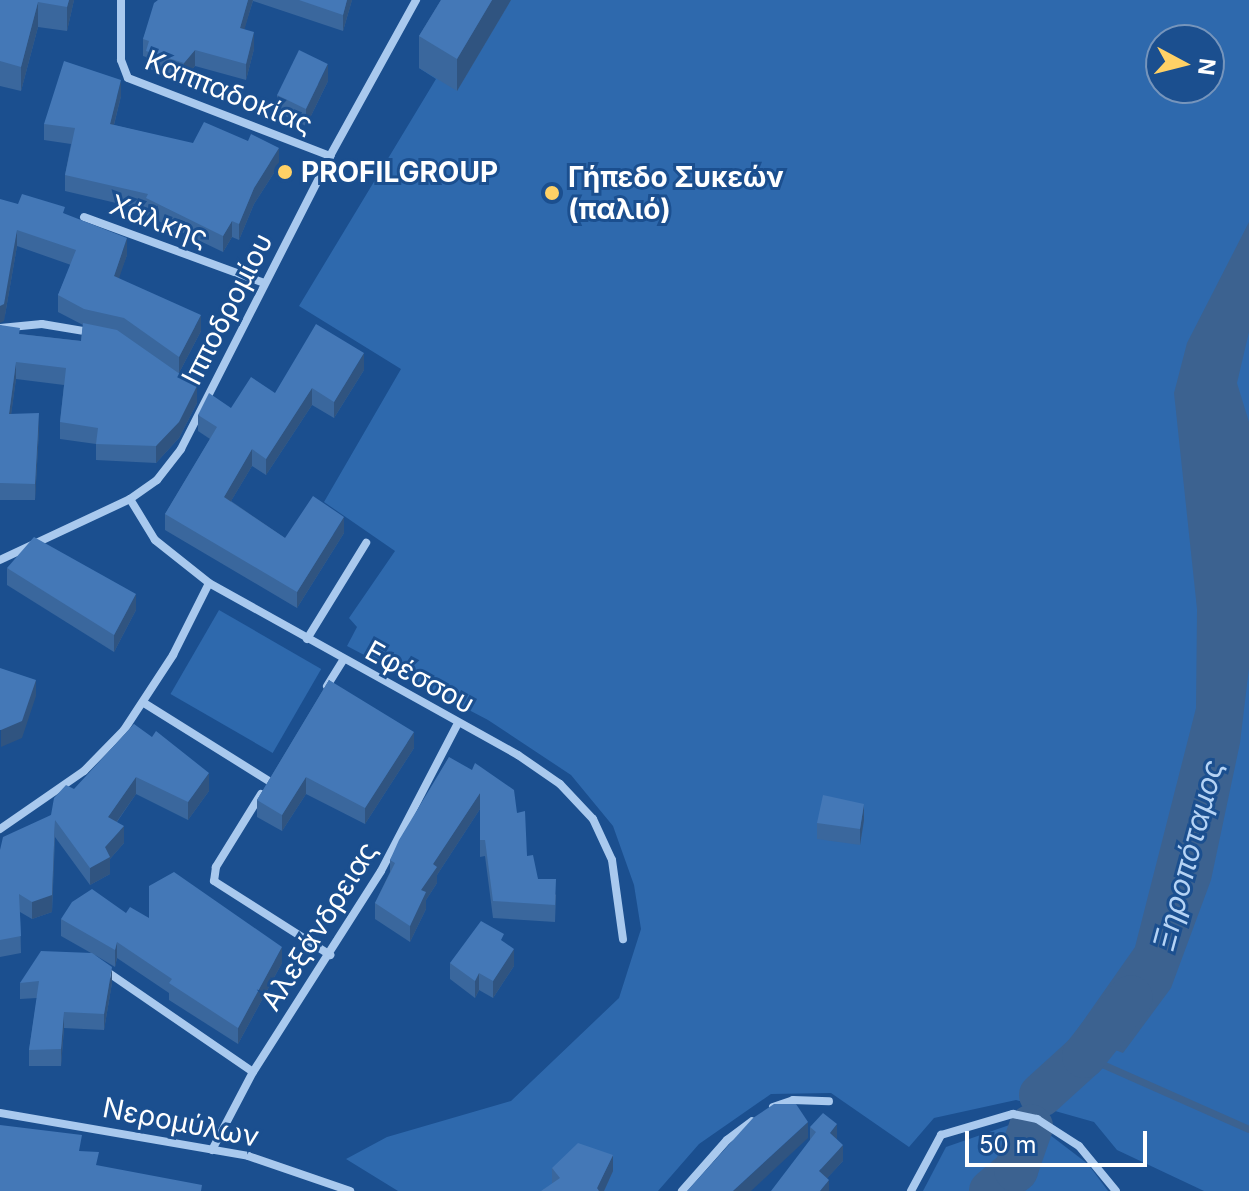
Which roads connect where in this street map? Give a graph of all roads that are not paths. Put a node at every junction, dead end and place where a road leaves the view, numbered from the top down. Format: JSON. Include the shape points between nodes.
{"nodes":[{"id":1,"x":121,"y":0,"type":"edge"},
{"id":2,"x":416,"y":0,"type":"edge"},
{"id":3,"x":330,"y":156,"type":"junction"},
{"id":4,"x":84,"y":217,"type":"edge"},
{"id":5,"x":264,"y":283,"type":"junction"},
{"id":6,"x":0,"y":328,"type":"edge"},
{"id":7,"x":101,"y":334,"type":"edge"},
{"id":8,"x":195,"y":393,"type":"edge"},
{"id":9,"x":206,"y":401,"type":"junction"},
{"id":10,"x":130,"y":499,"type":"junction"},
{"id":11,"x":366,"y":543,"type":"dead end"},
{"id":12,"x":0,"y":560,"type":"edge"},
{"id":13,"x":209,"y":583,"type":"junction"},
{"id":14,"x":307,"y":639,"type":"junction"},
{"id":15,"x":343,"y":660,"type":"junction"},
{"id":16,"x":318,"y":700,"type":"edge"},
{"id":17,"x":144,"y":703,"type":"junction"},
{"id":18,"x":458,"y":723,"type":"junction"},
{"id":19,"x":277,"y":767,"type":"edge"},
{"id":20,"x":269,"y":781,"type":"junction"},
{"id":21,"x":0,"y":829,"type":"edge"},
{"id":22,"x":623,"y":939,"type":"dead end"},
{"id":23,"x":330,"y":955,"type":"junction"},
{"id":24,"x":90,"y":960,"type":"edge"},
{"id":25,"x":253,"y":1072,"type":"junction"},
{"id":26,"x":829,"y":1101,"type":"dead end"},
{"id":27,"x":0,"y":1113,"type":"edge"},
{"id":28,"x":212,"y":1150,"type":"junction"},
{"id":29,"x":350,"y":1191,"type":"edge"},
{"id":30,"x":682,"y":1191,"type":"edge"},
{"id":31,"x":911,"y":1191,"type":"edge"},
{"id":32,"x":1116,"y":1191,"type":"edge"}],
"edges":[{"from":1,"to":3,"type":"street","name":"Καππαδοκίας","via":[[125,74],[139,84]]},
{"from":2,"to":3,"type":"street","name":"Ιπποδρομίου"},
{"from":3,"to":5,"type":"street","name":"Ιπποδρομίου"},
{"from":4,"to":5,"type":"street","name":"Χάλκης"},
{"from":5,"to":9,"type":"street","name":"Ιπποδρομίου"},
{"from":6,"to":7,"type":"street","via":[[42,324]]},
{"from":8,"to":9,"type":"street"},
{"from":9,"to":10,"type":"street","name":"Ιπποδρομίου","via":[[181,449],[157,480]]},
{"from":10,"to":12,"type":"street","name":"Ιπποδρομίου"},
{"from":10,"to":13,"type":"street","name":"Εφέσσου","via":[[155,540]]},
{"from":11,"to":14,"type":"street"},
{"from":13,"to":14,"type":"street","name":"Εφέσσου"},
{"from":13,"to":17,"type":"street"},
{"from":14,"to":15,"type":"street","name":"Εφέσσου"},
{"from":15,"to":16,"type":"street"},
{"from":15,"to":18,"type":"street","name":"Εφέσσου"},
{"from":17,"to":20,"type":"street"},
{"from":17,"to":21,"type":"street","via":[[84,771]]},
{"from":18,"to":22,"type":"street","name":"Εφέσσου","via":[[546,773],[585,809],[612,860]]},
{"from":18,"to":23,"type":"street","name":"Αλεξάνδρειας"},
{"from":19,"to":20,"type":"street"},
{"from":20,"to":23,"type":"street","via":[[216,867],[214,881]]},
{"from":23,"to":25,"type":"street","name":"Αλεξάνδρειας"},
{"from":24,"to":25,"type":"street"},
{"from":25,"to":28,"type":"street","name":"Αλεξάνδρειας"},
{"from":26,"to":30,"type":"street","via":[[793,1100],[765,1111],[727,1140]]},
{"from":27,"to":28,"type":"street","name":"Νερομύλων"},
{"from":28,"to":29,"type":"street","name":"Νερομύλων","via":[[279,1164]]},
{"from":31,"to":32,"type":"street","via":[[941,1135],[1013,1114],[1044,1122],[1079,1146]]}]}
